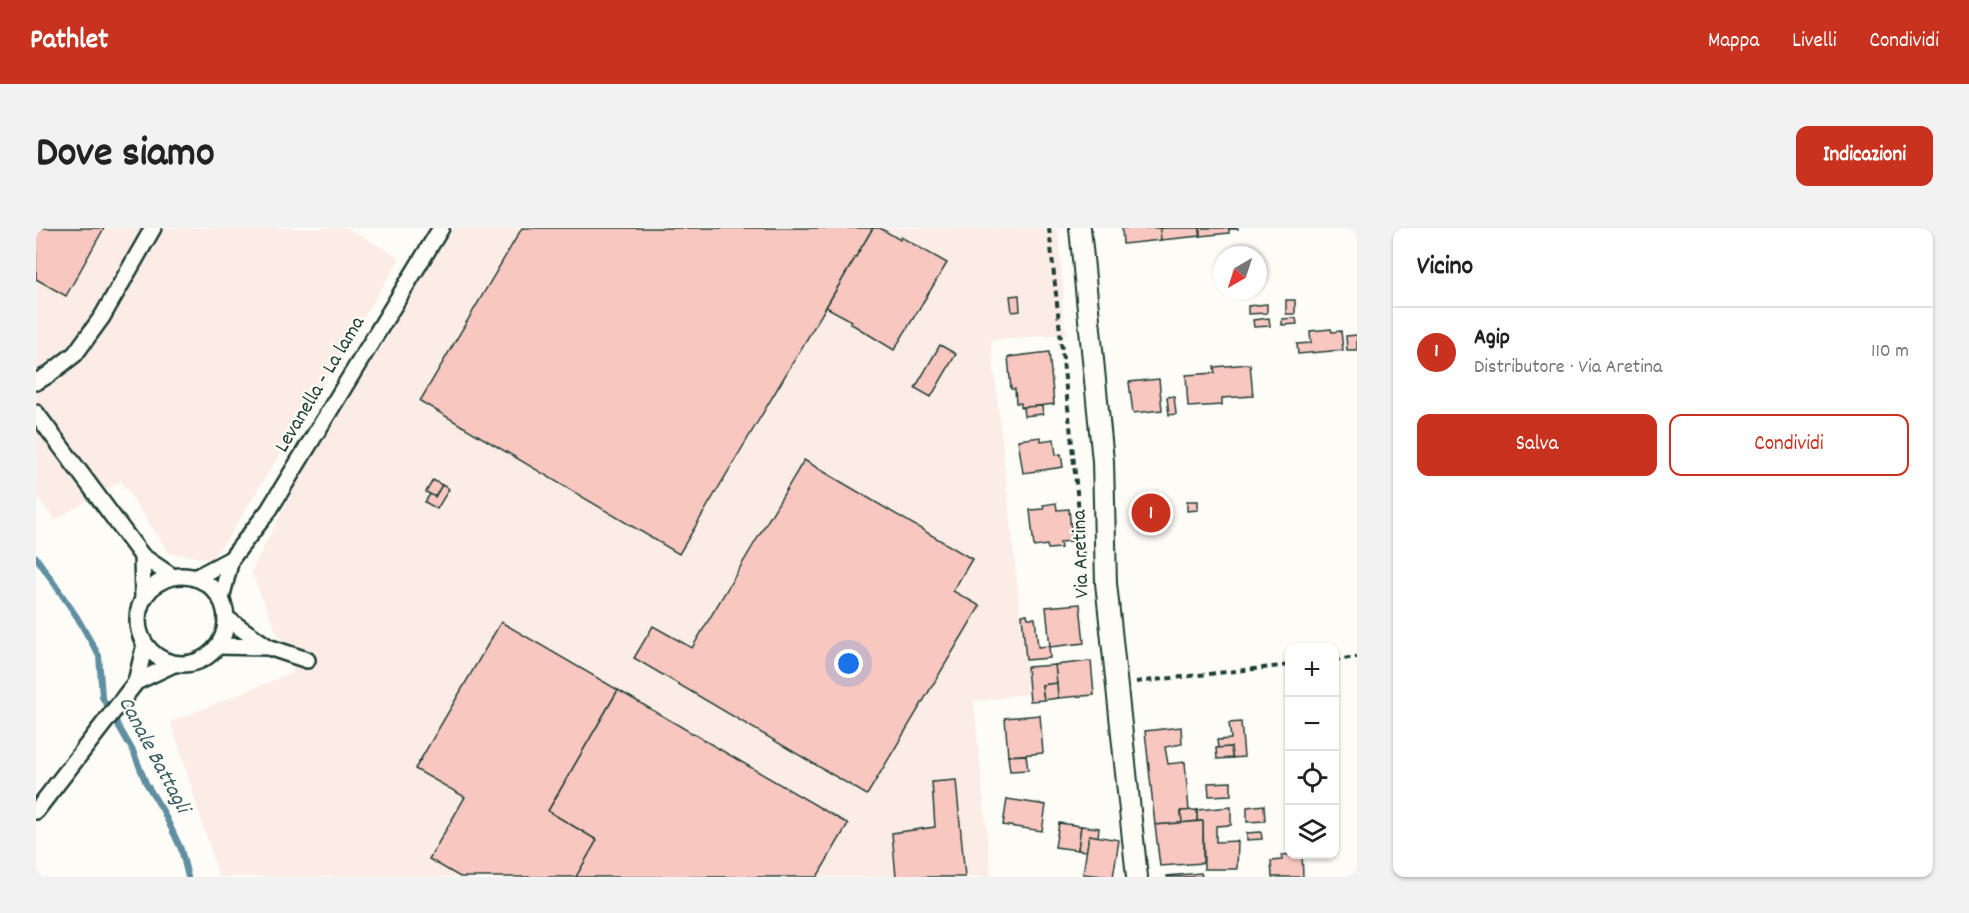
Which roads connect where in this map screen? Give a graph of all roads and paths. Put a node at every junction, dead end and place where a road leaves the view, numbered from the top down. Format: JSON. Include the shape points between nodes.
{"nodes":[{"id":1,"x":153,"y":228,"type":"edge"},
{"id":2,"x":441,"y":228,"type":"edge"},
{"id":3,"x":1080,"y":228,"type":"edge"},
{"id":4,"x":36,"y":382,"type":"edge"},
{"id":5,"x":36,"y":412,"type":"edge"},
{"id":6,"x":142,"y":556,"type":"junction"},
{"id":7,"x":231,"y":559,"type":"junction"},
{"id":8,"x":173,"y":577,"type":"junction"},
{"id":9,"x":195,"y":578,"type":"junction"},
{"id":10,"x":143,"y":599,"type":"junction"},
{"id":11,"x":221,"y":599,"type":"junction"},
{"id":12,"x":226,"y":618,"type":"junction"},
{"id":13,"x":145,"y":644,"type":"junction"},
{"id":14,"x":218,"y":646,"type":"junction"},
{"id":15,"x":268,"y":647,"type":"junction"},
{"id":16,"x":1357,"y":657,"type":"edge"},
{"id":17,"x":1339,"y":659,"type":"edge"},
{"id":18,"x":308,"y":660,"type":"dead end"},
{"id":19,"x":174,"y":664,"type":"junction"},
{"id":20,"x":1285,"y":666,"type":"edge"},
{"id":21,"x":1117,"y":684,"type":"junction"},
{"id":22,"x":132,"y":687,"type":"junction"},
{"id":23,"x":36,"y":811,"type":"edge"},
{"id":24,"x":1137,"y":877,"type":"edge"}],
"edges":[{"from":1,"to":4,"type":"street","via":[[75,354]]},
{"from":2,"to":7,"type":"street","name":"Levanella - La lama","via":[[269,510]]},
{"from":3,"to":21,"type":"street","name":"Via Aretina","via":[[1103,461],[1106,583]]},
{"from":5,"to":6,"type":"street"},
{"from":6,"to":8,"type":"street"},
{"from":6,"to":10,"type":"street"},
{"from":7,"to":9,"type":"street","name":"Levanella - La lama"},
{"from":7,"to":11,"type":"street","name":"Levanella - La lama"},
{"from":8,"to":9,"type":"street"},
{"from":8,"to":10,"type":"street","via":[[161,581]]},
{"from":9,"to":11,"type":"street"},
{"from":10,"to":13,"type":"street","via":[[138,622]]},
{"from":11,"to":12,"type":"street","name":"Levanella - La lama"},
{"from":12,"to":14,"type":"street"},
{"from":12,"to":15,"type":"street"},
{"from":13,"to":19,"type":"street"},
{"from":13,"to":22,"type":"street"},
{"from":14,"to":15,"type":"street"},
{"from":14,"to":19,"type":"street","via":[[198,661]]},
{"from":15,"to":18,"type":"street"},
{"from":16,"to":17,"type":"path"},
{"from":19,"to":22,"type":"street"},
{"from":20,"to":21,"type":"path"},
{"from":21,"to":24,"type":"street","name":"Via Aretina"},
{"from":22,"to":23,"type":"street"}]}
